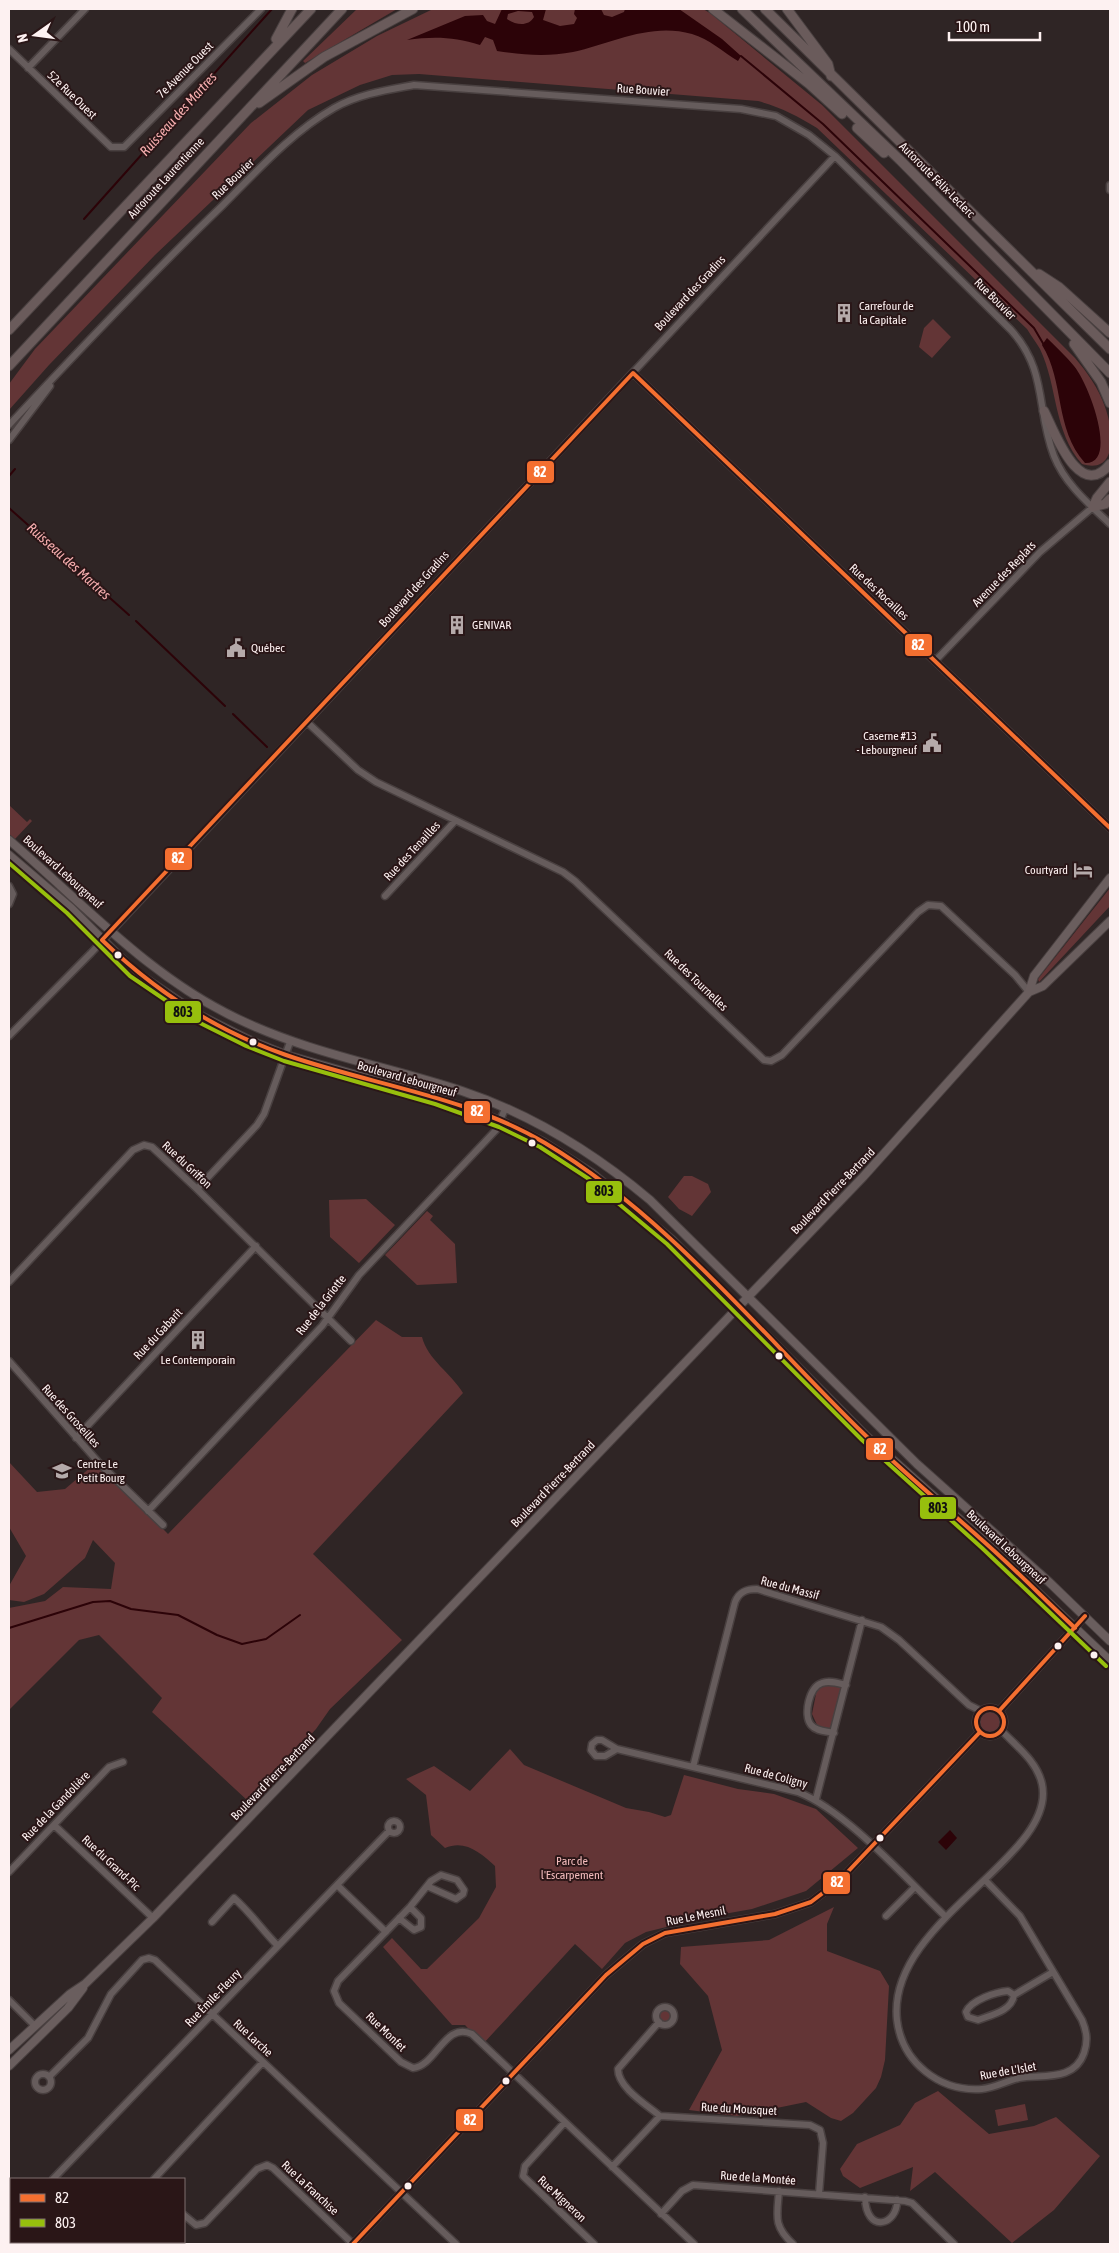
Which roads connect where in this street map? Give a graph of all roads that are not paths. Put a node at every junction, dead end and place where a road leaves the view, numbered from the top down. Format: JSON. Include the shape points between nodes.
{"nodes":[{"id":1,"x":85,"y":9,"type":"edge"},
{"id":2,"x":261,"y":9,"type":"edge"},
{"id":3,"x":292,"y":9,"type":"edge"},
{"id":4,"x":311,"y":9,"type":"edge"},
{"id":5,"x":342,"y":9,"type":"edge"},
{"id":6,"x":411,"y":9,"type":"edge"},
{"id":7,"x":714,"y":9,"type":"edge"},
{"id":8,"x":742,"y":9,"type":"edge"},
{"id":9,"x":765,"y":9,"type":"edge"},
{"id":10,"x":787,"y":9,"type":"edge"},
{"id":11,"x":9,"y":49,"type":"edge"},
{"id":12,"x":268,"y":53,"type":"junction"},
{"id":13,"x":28,"y":68,"type":"junction"},
{"id":14,"x":831,"y":76,"type":"junction"},
{"id":15,"x":242,"y":115,"type":"junction"},
{"id":16,"x":124,"y":147,"type":"joint"},
{"id":17,"x":835,"y":156,"type":"junction"},
{"id":18,"x":1110,"y":185,"type":"edge"},
{"id":19,"x":1110,"y":190,"type":"edge"},
{"id":20,"x":942,"y":204,"type":"junction"},
{"id":21,"x":1026,"y":264,"type":"junction"},
{"id":22,"x":1061,"y":325,"type":"junction"},
{"id":23,"x":10,"y":328,"type":"edge"},
{"id":24,"x":1110,"y":333,"type":"edge"},
{"id":25,"x":1110,"y":349,"type":"edge"},
{"id":26,"x":70,"y":359,"type":"junction"},
{"id":27,"x":9,"y":366,"type":"edge"},
{"id":28,"x":633,"y":373,"type":"junction"},
{"id":29,"x":1110,"y":373,"type":"edge"},
{"id":30,"x":1110,"y":403,"type":"edge"},
{"id":31,"x":1044,"y":410,"type":"junction"},
{"id":32,"x":9,"y":425,"type":"edge"},
{"id":33,"x":9,"y":440,"type":"edge"},
{"id":34,"x":1110,"y":464,"type":"edge"},
{"id":35,"x":1110,"y":482,"type":"edge"},
{"id":36,"x":1110,"y":499,"type":"edge"},
{"id":37,"x":1093,"y":508,"type":"junction"},
{"id":38,"x":1110,"y":524,"type":"edge"},
{"id":39,"x":935,"y":661,"type":"junction"},
{"id":40,"x":307,"y":722,"type":"junction"},
{"id":41,"x":456,"y":821,"type":"junction"},
{"id":42,"x":1110,"y":828,"type":"edge"},
{"id":43,"x":9,"y":840,"type":"edge"},
{"id":44,"x":9,"y":855,"type":"edge"},
{"id":45,"x":1110,"y":878,"type":"edge"},
{"id":46,"x":9,"y":886,"type":"edge"},
{"id":47,"x":384,"y":896,"type":"dead end"},
{"id":48,"x":9,"y":904,"type":"edge"},
{"id":49,"x":1110,"y":921,"type":"edge"},
{"id":50,"x":111,"y":932,"type":"junction"},
{"id":51,"x":102,"y":940,"type":"junction"},
{"id":52,"x":1029,"y":992,"type":"junction"},
{"id":53,"x":9,"y":1036,"type":"edge"},
{"id":54,"x":290,"y":1042,"type":"junction"},
{"id":55,"x":286,"y":1054,"type":"junction"},
{"id":56,"x":505,"y":1109,"type":"junction"},
{"id":57,"x":501,"y":1121,"type":"junction"},
{"id":58,"x":197,"y":1189,"type":"junction"},
{"id":59,"x":256,"y":1246,"type":"junction"},
{"id":60,"x":9,"y":1282,"type":"edge"},
{"id":61,"x":748,"y":1298,"type":"junction"},
{"id":62,"x":738,"y":1308,"type":"junction"},
{"id":63,"x":328,"y":1318,"type":"junction"},
{"id":64,"x":351,"y":1341,"type":"dead end"},
{"id":65,"x":9,"y":1361,"type":"edge"},
{"id":66,"x":76,"y":1438,"type":"junction"},
{"id":67,"x":148,"y":1510,"type":"junction"},
{"id":68,"x":162,"y":1525,"type":"dead end"},
{"id":69,"x":1085,"y":1616,"type":"junction"},
{"id":70,"x":862,"y":1620,"type":"junction"},
{"id":71,"x":1075,"y":1628,"type":"junction"},
{"id":72,"x":1110,"y":1641,"type":"edge"},
{"id":73,"x":1110,"y":1661,"type":"edge"},
{"id":74,"x":846,"y":1685,"type":"junction"},
{"id":75,"x":981,"y":1711,"type":"junction"},
{"id":76,"x":999,"y":1711,"type":"junction"},
{"id":77,"x":1001,"y":1730,"type":"junction"},
{"id":78,"x":980,"y":1732,"type":"junction"},
{"id":79,"x":834,"y":1733,"type":"junction"},
{"id":80,"x":617,"y":1749,"type":"dead end"},
{"id":81,"x":123,"y":1762,"type":"dead end"},
{"id":82,"x":693,"y":1767,"type":"junction"},
{"id":83,"x":816,"y":1799,"type":"junction"},
{"id":84,"x":54,"y":1824,"type":"junction"},
{"id":85,"x":389,"y":1831,"type":"dead end"},
{"id":86,"x":872,"y":1846,"type":"junction"},
{"id":87,"x":9,"y":1872,"type":"edge"},
{"id":88,"x":984,"y":1880,"type":"junction"},
{"id":89,"x":337,"y":1885,"type":"junction"},
{"id":90,"x":429,"y":1887,"type":"junction"},
{"id":91,"x":915,"y":1888,"type":"junction"},
{"id":92,"x":410,"y":1907,"type":"junction"},
{"id":93,"x":886,"y":1916,"type":"dead end"},
{"id":94,"x":946,"y":1917,"type":"junction"},
{"id":95,"x":153,"y":1918,"type":"junction"},
{"id":96,"x":399,"y":1918,"type":"junction"},
{"id":97,"x":212,"y":1922,"type":"dead end"},
{"id":98,"x":386,"y":1932,"type":"junction"},
{"id":99,"x":278,"y":1946,"type":"junction"},
{"id":100,"x":1053,"y":1972,"type":"junction"},
{"id":101,"x":85,"y":1984,"type":"junction"},
{"id":102,"x":1014,"y":1995,"type":"junction"},
{"id":103,"x":9,"y":2000,"type":"edge"},
{"id":104,"x":212,"y":2016,"type":"junction"},
{"id":105,"x":659,"y":2022,"type":"dead end"},
{"id":106,"x":34,"y":2026,"type":"junction"},
{"id":107,"x":9,"y":2050,"type":"edge"},
{"id":108,"x":262,"y":2062,"type":"junction"},
{"id":109,"x":9,"y":2066,"type":"edge"},
{"id":110,"x":513,"y":2075,"type":"junction"},
{"id":111,"x":49,"y":2078,"type":"dead end"},
{"id":112,"x":660,"y":2116,"type":"junction"},
{"id":113,"x":565,"y":2122,"type":"junction"},
{"id":114,"x":612,"y":2167,"type":"junction"},
{"id":115,"x":54,"y":2178,"type":"edge"},
{"id":116,"x":155,"y":2178,"type":"edge"},
{"id":117,"x":779,"y":2191,"type":"junction"},
{"id":118,"x":401,"y":2193,"type":"junction"},
{"id":119,"x":819,"y":2194,"type":"junction"},
{"id":120,"x":866,"y":2198,"type":"junction"},
{"id":121,"x":897,"y":2200,"type":"junction"},
{"id":122,"x":661,"y":2214,"type":"junction"},
{"id":123,"x":185,"y":2216,"type":"edge"},
{"id":124,"x":353,"y":2244,"type":"edge"},
{"id":125,"x":456,"y":2244,"type":"edge"},
{"id":126,"x":594,"y":2244,"type":"edge"},
{"id":127,"x":694,"y":2244,"type":"edge"},
{"id":128,"x":792,"y":2244,"type":"edge"},
{"id":129,"x":954,"y":2244,"type":"edge"}],
"edges":[{"from":1,"to":13,"type":"street"},
{"from":2,"to":16,"type":"street","name":"7e Avenue Ouest"},
{"from":3,"to":12,"type":"highway"},
{"from":4,"to":12,"type":"highway","name":"Autoroute Laurentienne"},
{"from":5,"to":15,"type":"highway","name":"Autoroute Laurentienne"},
{"from":6,"to":15,"type":"highway","via":[[324,57]]},
{"from":7,"to":20,"type":"highway","via":[[809,84]]},
{"from":8,"to":20,"type":"highway","name":"Autoroute Félix-Leclerc"},
{"from":9,"to":14,"type":"highway","name":"Autoroute Félix-Leclerc"},
{"from":10,"to":14,"type":"highway","via":[[828,64]]},
{"from":11,"to":13,"type":"street","name":"52e Rue Ouest"},
{"from":12,"to":23,"type":"highway","name":"Autoroute Laurentienne"},
{"from":13,"to":16,"type":"street","name":"52e Rue Ouest","via":[[111,148]]},
{"from":14,"to":21,"type":"highway","name":"Autoroute Félix-Leclerc"},
{"from":15,"to":27,"type":"highway","name":"Autoroute Laurentienne"},
{"from":17,"to":26,"type":"street","name":"Rue Bouvier","via":[[809,135],[776,116],[741,109],[414,85],[371,93],[335,108],[302,130],[166,258]]},
{"from":17,"to":28,"type":"street","name":"Boulevard des Gradins"},
{"from":17,"to":31,"type":"street","name":"Rue Bouvier","via":[[1020,340],[1034,365]]},
{"from":18,"to":19,"type":"street"},
{"from":20,"to":22,"type":"highway","name":"Autoroute Félix-Leclerc"},
{"from":21,"to":24,"type":"highway","via":[[1059,287]]},
{"from":21,"to":25,"type":"highway","name":"Autoroute Félix-Leclerc"},
{"from":22,"to":29,"type":"highway","name":"Autoroute Félix-Leclerc"},
{"from":22,"to":30,"type":"highway","via":[[1101,382]]},
{"from":26,"to":32,"type":"street","name":"Rue Bouvier"},
{"from":26,"to":33,"type":"street","name":"Rue Bouvier"},
{"from":28,"to":39,"type":"street","name":"Rue des Rocailles"},
{"from":28,"to":40,"type":"street","name":"Boulevard des Gradins"},
{"from":31,"to":34,"type":"highway","via":[[1068,461],[1080,471],[1095,474]]},
{"from":31,"to":37,"type":"street","name":"Rue Bouvier","via":[[1051,448],[1060,468]]},
{"from":35,"to":37,"type":"highway"},
{"from":36,"to":37,"type":"highway"},
{"from":37,"to":38,"type":"street","name":"Rue Bouvier"},
{"from":37,"to":39,"type":"street","name":"Avenue des Replats","via":[[1042,550]]},
{"from":39,"to":42,"type":"street","name":"Rue des Rocailles"},
{"from":40,"to":41,"type":"street","name":"Rue des Tournelles","via":[[367,777]]},
{"from":40,"to":50,"type":"street","name":"Boulevard des Gradins"},
{"from":41,"to":47,"type":"street","name":"Rue des Tenailles"},
{"from":41,"to":52,"type":"street","name":"Rue des Tournelles","via":[[563,872],[575,881],[764,1060],[771,1061],[782,1055],[928,904],[941,906]]},
{"from":43,"to":50,"type":"main road","name":"Boulevard Lebourgneuf"},
{"from":44,"to":51,"type":"main road","name":"Boulevard Lebourgneuf","via":[[71,908]]},
{"from":45,"to":52,"type":"main road","name":"Boulevard Pierre-Bertrand","via":[[1034,976]]},
{"from":46,"to":48,"type":"street","via":[[13,894]]},
{"from":49,"to":52,"type":"main road","name":"Boulevard Pierre-Bertrand","via":[[1043,986]]},
{"from":50,"to":51,"type":"street","name":"Boulevard des Gradins"},
{"from":50,"to":54,"type":"main road","name":"Boulevard Lebourgneuf","via":[[150,965],[216,1008]]},
{"from":51,"to":53,"type":"street","name":"Boulevard des Gradins"},
{"from":51,"to":55,"type":"main road","name":"Boulevard Lebourgneuf","via":[[134,971],[172,999],[222,1027]]},
{"from":52,"to":61,"type":"main road","name":"Boulevard Pierre-Bertrand","via":[[863,1177]]},
{"from":54,"to":55,"type":"street"},
{"from":54,"to":56,"type":"main road","name":"Boulevard Lebourgneuf","via":[[438,1084]]},
{"from":55,"to":57,"type":"main road","name":"Boulevard Lebourgneuf","via":[[437,1098]]},
{"from":55,"to":58,"type":"street","via":[[257,1125]]},
{"from":56,"to":57,"type":"street","name":"Rue de la Griotte"},
{"from":56,"to":61,"type":"main road","name":"Boulevard Lebourgneuf","via":[[570,1142],[616,1172],[650,1200]]},
{"from":57,"to":62,"type":"main road","name":"Boulevard Lebourgneuf","via":[[574,1160],[631,1203]]},
{"from":57,"to":63,"type":"street","name":"Rue de la Griotte","via":[[359,1275]]},
{"from":58,"to":59,"type":"street","name":"Rue du Griffon"},
{"from":58,"to":60,"type":"street","name":"Rue du Griffon","via":[[152,1147],[138,1147]]},
{"from":59,"to":63,"type":"street","name":"Rue du Griffon"},
{"from":59,"to":66,"type":"street","name":"Rue du Gabarit"},
{"from":61,"to":62,"type":"main road","name":"Boulevard Pierre-Bertrand"},
{"from":61,"to":69,"type":"main road","name":"Boulevard Lebourgneuf","via":[[917,1464]]},
{"from":62,"to":71,"type":"main road","name":"Boulevard Lebourgneuf","via":[[866,1436]]},
{"from":62,"to":95,"type":"main road","name":"Boulevard Pierre-Bertrand"},
{"from":63,"to":64,"type":"street","name":"Rue du Griffon"},
{"from":63,"to":67,"type":"street","name":"Rue de la Griotte"},
{"from":65,"to":66,"type":"street","name":"Rue des Groseilles"},
{"from":66,"to":67,"type":"street","name":"Rue des Groseilles"},
{"from":67,"to":68,"type":"street","name":"Rue des Groseilles"},
{"from":69,"to":71,"type":"street"},
{"from":69,"to":72,"type":"main road","name":"Boulevard Lebourgneuf"},
{"from":70,"to":74,"type":"street"},
{"from":70,"to":75,"type":"street","name":"Rue du Massif","via":[[899,1640],[969,1705]]},
{"from":70,"to":82,"type":"street","name":"Rue du Massif","via":[[757,1589],[738,1596]]},
{"from":71,"to":73,"type":"main road","name":"Boulevard Lebourgneuf"},
{"from":71,"to":76,"type":"street"},
{"from":74,"to":79,"type":"street"},
{"from":74,"to":79,"type":"street","via":[[823,1682],[815,1687],[809,1701],[807,1715],[812,1726]]},
{"from":75,"to":76,"type":"street","via":[[991,1708]]},
{"from":75,"to":78,"type":"street","via":[[976,1721]]},
{"from":76,"to":77,"type":"street","via":[[1004,1721]]},
{"from":77,"to":78,"type":"street","via":[[990,1736]]},
{"from":77,"to":88,"type":"street","name":"Rue de L'Islet","via":[[1037,1769],[1042,1799],[1028,1835]]},
{"from":78,"to":86,"type":"street","name":"Rue Le Mesnil"},
{"from":79,"to":83,"type":"street"},
{"from":80,"to":82,"type":"street","name":"Rue de Coligny"},
{"from":81,"to":84,"type":"street","name":"Rue de la Gandolière","via":[[109,1767]]},
{"from":82,"to":83,"type":"street","name":"Rue de Coligny"},
{"from":83,"to":86,"type":"street","name":"Rue de Coligny"},
{"from":84,"to":87,"type":"street","name":"Rue de la Gandolière"},
{"from":84,"to":95,"type":"street","name":"Rue du Grand-Pic"},
{"from":85,"to":89,"type":"street","name":"Rue Émile-Fleury"},
{"from":86,"to":91,"type":"street","name":"Rue de Coligny"},
{"from":86,"to":110,"type":"street","name":"Rue Le Mesnil","via":[[840,1880],[811,1902],[775,1914],[679,1929],[643,1944],[606,1975]]},
{"from":88,"to":94,"type":"street","name":"Rue de L'Islet"},
{"from":88,"to":100,"type":"street","name":"Rue de L'Islet","via":[[1020,1916]]},
{"from":89,"to":98,"type":"street"},
{"from":89,"to":99,"type":"street","name":"Rue Émile-Fleury"},
{"from":90,"to":90,"type":"street","via":[[456,1899],[463,1894],[462,1885],[457,1880],[441,1875],[431,1881]]},
{"from":90,"to":92,"type":"street"},
{"from":91,"to":93,"type":"street"},
{"from":91,"to":94,"type":"street","name":"Rue de Coligny"},
{"from":92,"to":96,"type":"street"},
{"from":92,"to":96,"type":"street","via":[[421,1918],[421,1927],[410,1929]]},
{"from":94,"to":100,"type":"street","name":"Rue de L'Islet","via":[[905,1970],[897,2003],[907,2051],[929,2076],[964,2088],[982,2089],[1017,2079],[1066,2073],[1075,2067],[1084,2052],[1087,2032]]},
{"from":95,"to":101,"type":"main road","name":"Boulevard Pierre-Bertrand"},
{"from":96,"to":98,"type":"street"},
{"from":97,"to":99,"type":"street","via":[[234,1898]]},
{"from":98,"to":110,"type":"street","name":"Rue Monfet","via":[[338,1981],[334,1991],[339,2003],[408,2067],[418,2068],[453,2034],[466,2031]]},
{"from":99,"to":104,"type":"street","name":"Rue Émile-Fleury"},
{"from":100,"to":102,"type":"street"},
{"from":101,"to":106,"type":"main road","name":"Boulevard Pierre-Bertrand"},
{"from":101,"to":109,"type":"main road","name":"Boulevard Pierre-Bertrand","via":[[68,2008]]},
{"from":102,"to":102,"type":"street","via":[[1008,1991],[1001,1992],[973,2004],[966,2012],[968,2017],[978,2020],[1008,2007]]},
{"from":103,"to":106,"type":"street"},
{"from":104,"to":108,"type":"street","name":"Rue Larche"},
{"from":104,"to":111,"type":"street","name":"Rue Larche","via":[[154,1960],[142,1960],[111,1994],[88,2038]]},
{"from":104,"to":115,"type":"street","name":"Rue Émile-Fleury"},
{"from":105,"to":112,"type":"street","via":[[622,2062],[618,2074],[624,2085]]},
{"from":106,"to":107,"type":"main road","name":"Boulevard Pierre-Bertrand"},
{"from":108,"to":116,"type":"street"},
{"from":108,"to":118,"type":"street","name":"Rue Larche"},
{"from":110,"to":113,"type":"street","name":"Rue Monfet"},
{"from":110,"to":118,"type":"street","name":"Rue Le Mesnil"},
{"from":112,"to":114,"type":"street"},
{"from":112,"to":119,"type":"street","name":"Rue du Mousquet","via":[[815,2126],[820,2130],[823,2143]]},
{"from":113,"to":114,"type":"street","name":"Rue Monfet"},
{"from":113,"to":126,"type":"street","name":"Rue Migneron","via":[[525,2166],[523,2176]]},
{"from":114,"to":122,"type":"street","name":"Rue Monfet"},
{"from":117,"to":119,"type":"street","name":"Rue de la Montée"},
{"from":117,"to":122,"type":"street","name":"Rue de la Montée","via":[[688,2186]]},
{"from":117,"to":128,"type":"street","via":[[778,2228]]},
{"from":118,"to":124,"type":"street","name":"Rue Le Mesnil"},
{"from":118,"to":125,"type":"street","name":"Rue Larche"},
{"from":119,"to":120,"type":"street","name":"Rue de la Montée"},
{"from":120,"to":121,"type":"street","name":"Rue de la Montée"},
{"from":120,"to":121,"type":"street","via":[[867,2214],[879,2222],[888,2220],[895,2211]]},
{"from":121,"to":129,"type":"street","name":"Rue de la Montée","via":[[912,2203]]},
{"from":122,"to":127,"type":"street","name":"Rue Monfet"},
{"from":123,"to":124,"type":"street","name":"Rue La Franchise","via":[[196,2225],[206,2223],[257,2169],[267,2165]]}]}
